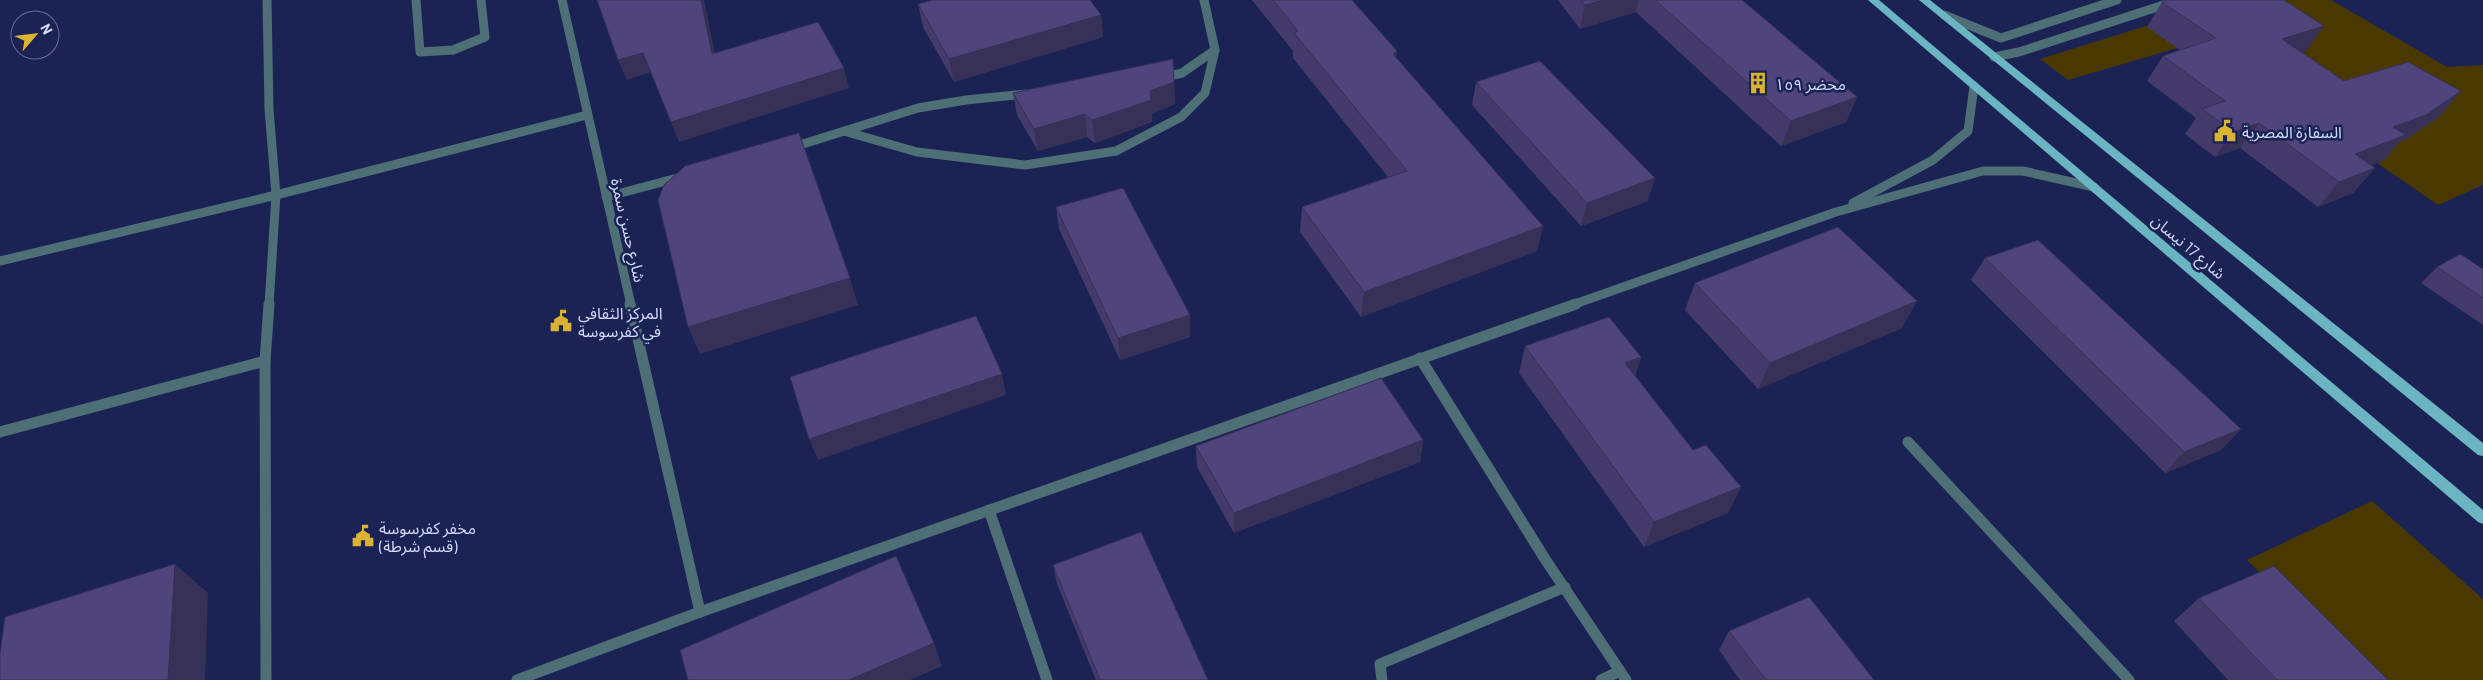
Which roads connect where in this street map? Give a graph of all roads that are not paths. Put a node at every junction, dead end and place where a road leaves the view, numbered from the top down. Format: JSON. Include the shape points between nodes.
{"nodes":[{"id":1,"x":267,"y":0,"type":"edge"},
{"id":2,"x":416,"y":0,"type":"edge"},
{"id":3,"x":481,"y":0,"type":"edge"},
{"id":4,"x":562,"y":0,"type":"edge"},
{"id":5,"x":1204,"y":0,"type":"edge"},
{"id":6,"x":1873,"y":0,"type":"edge"},
{"id":7,"x":1924,"y":0,"type":"edge"},
{"id":8,"x":2117,"y":0,"type":"edge"},
{"id":9,"x":2179,"y":0,"type":"edge"},
{"id":10,"x":1942,"y":14,"type":"junction"},
{"id":11,"x":2001,"y":38,"type":"junction"},
{"id":12,"x":1215,"y":50,"type":"junction"},
{"id":13,"x":1994,"y":57,"type":"junction"},
{"id":14,"x":1156,"y":79,"type":"edge"},
{"id":15,"x":1974,"y":86,"type":"junction"},
{"id":16,"x":1032,"y":94,"type":"edge"},
{"id":17,"x":587,"y":115,"type":"junction"},
{"id":18,"x":846,"y":132,"type":"junction"},
{"id":19,"x":779,"y":150,"type":"edge"},
{"id":20,"x":693,"y":174,"type":"edge"},
{"id":21,"x":2094,"y":187,"type":"junction"},
{"id":22,"x":276,"y":195,"type":"junction"},
{"id":23,"x":606,"y":197,"type":"junction"},
{"id":24,"x":1836,"y":212,"type":"junction"},
{"id":25,"x":0,"y":261,"type":"edge"},
{"id":26,"x":1420,"y":358,"type":"junction"},
{"id":27,"x":265,"y":361,"type":"junction"},
{"id":28,"x":0,"y":432,"type":"edge"},
{"id":29,"x":1908,"y":442,"type":"dead end"},
{"id":30,"x":2483,"y":451,"type":"edge"},
{"id":31,"x":989,"y":510,"type":"junction"},
{"id":32,"x":2483,"y":518,"type":"edge"},
{"id":33,"x":1565,"y":587,"type":"junction"},
{"id":34,"x":700,"y":612,"type":"junction"},
{"id":35,"x":1623,"y":676,"type":"edge"},
{"id":36,"x":266,"y":680,"type":"edge"},
{"id":37,"x":517,"y":680,"type":"edge"},
{"id":38,"x":1047,"y":680,"type":"edge"},
{"id":39,"x":1382,"y":680,"type":"edge"},
{"id":40,"x":1601,"y":680,"type":"edge"},
{"id":41,"x":2129,"y":680,"type":"edge"}],
"edges":[{"from":1,"to":22,"type":"street","via":[[269,108]]},
{"from":2,"to":3,"type":"street","via":[[420,52],[453,50],[485,36]]},
{"from":4,"to":17,"type":"street","name":"شارع حسن سمرة"},
{"from":5,"to":12,"type":"street"},
{"from":6,"to":15,"type":"main road","name":"شارع 17 نيسان"},
{"from":7,"to":10,"type":"main road","name":"شارع 17 نيسان"},
{"from":8,"to":11,"type":"street"},
{"from":9,"to":13,"type":"street","via":[[2019,52]]},
{"from":10,"to":11,"type":"street"},
{"from":10,"to":13,"type":"main road","name":"شارع 17 نيسان"},
{"from":11,"to":13,"type":"street"},
{"from":12,"to":14,"type":"street","via":[[1182,73]]},
{"from":12,"to":18,"type":"street","via":[[1205,93],[1181,117],[1116,150],[1025,165],[917,152]]},
{"from":13,"to":30,"type":"main road","name":"شارع 17 نيسان"},
{"from":15,"to":21,"type":"main road","name":"شارع 17 نيسان"},
{"from":15,"to":24,"type":"street","via":[[1968,131],[1933,160]]},
{"from":16,"to":18,"type":"street","via":[[918,108]]},
{"from":17,"to":22,"type":"street"},
{"from":17,"to":23,"type":"street","name":"شارع حسن سمرة"},
{"from":18,"to":19,"type":"street"},
{"from":20,"to":23,"type":"street"},
{"from":21,"to":24,"type":"street","via":[[2023,171],[1983,171]]},
{"from":21,"to":32,"type":"main road","name":"شارع 17 نيسان"},
{"from":22,"to":25,"type":"street"},
{"from":22,"to":27,"type":"street"},
{"from":23,"to":34,"type":"street","name":"شارع حسن سمرة"},
{"from":24,"to":26,"type":"street"},
{"from":26,"to":31,"type":"street"},
{"from":26,"to":33,"type":"street"},
{"from":27,"to":28,"type":"street"},
{"from":27,"to":36,"type":"street"},
{"from":29,"to":41,"type":"street"},
{"from":31,"to":34,"type":"street"},
{"from":31,"to":38,"type":"street"},
{"from":33,"to":35,"type":"street"},
{"from":33,"to":39,"type":"street","via":[[1380,664]]},
{"from":34,"to":37,"type":"street"},
{"from":35,"to":40,"type":"street"}]}
